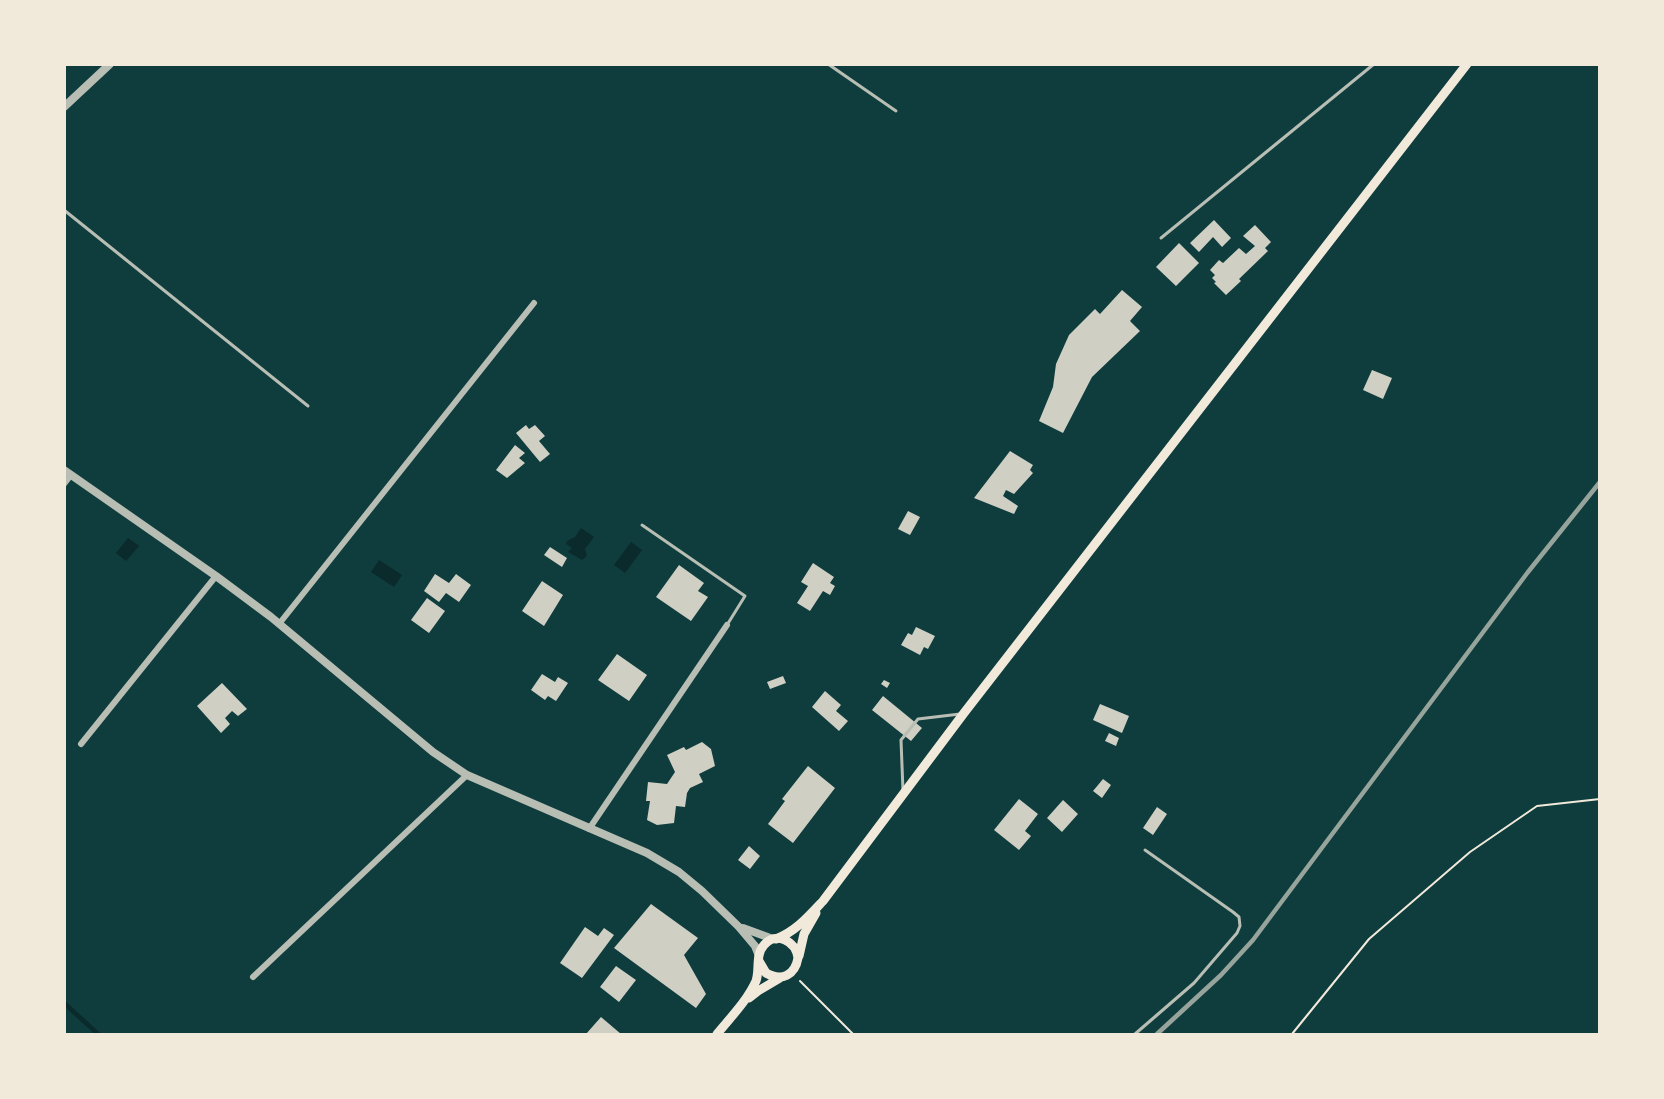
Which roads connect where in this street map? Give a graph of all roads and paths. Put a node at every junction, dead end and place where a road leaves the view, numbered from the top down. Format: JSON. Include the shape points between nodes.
{"nodes":[{"id":1,"x":110,"y":64,"type":"edge"},
{"id":2,"x":828,"y":64,"type":"edge"},
{"id":3,"x":1374,"y":64,"type":"edge"},
{"id":4,"x":1467,"y":64,"type":"edge"},
{"id":5,"x":64,"y":107,"type":"edge"},
{"id":6,"x":896,"y":111,"type":"dead end"},
{"id":7,"x":64,"y":210,"type":"edge"},
{"id":8,"x":1161,"y":238,"type":"dead end"},
{"id":9,"x":534,"y":303,"type":"dead end"},
{"id":10,"x":308,"y":406,"type":"dead end"},
{"id":11,"x":68,"y":472,"type":"edge"},
{"id":12,"x":64,"y":484,"type":"edge"},
{"id":13,"x":642,"y":525,"type":"dead end"},
{"id":14,"x":216,"y":576,"type":"junction"},
{"id":15,"x":279,"y":624,"type":"junction"},
{"id":16,"x":727,"y":624,"type":"joint"},
{"id":17,"x":964,"y":714,"type":"junction"},
{"id":18,"x":81,"y":744,"type":"dead end"},
{"id":19,"x":467,"y":775,"type":"junction"},
{"id":20,"x":903,"y":794,"type":"junction"},
{"id":21,"x":1599,"y":799,"type":"edge"},
{"id":22,"x":589,"y":829,"type":"junction"},
{"id":23,"x":1145,"y":850,"type":"dead end"},
{"id":24,"x":823,"y":901,"type":"junction"},
{"id":25,"x":739,"y":927,"type":"junction"},
{"id":26,"x":774,"y":939,"type":"junction"},
{"id":27,"x":759,"y":958,"type":"junction"},
{"id":28,"x":798,"y":958,"type":"junction"},
{"id":29,"x":791,"y":973,"type":"junction"},
{"id":30,"x":253,"y":977,"type":"dead end"},
{"id":31,"x":780,"y":977,"type":"junction"},
{"id":32,"x":739,"y":1008,"type":"junction"},
{"id":33,"x":717,"y":1035,"type":"edge"},
{"id":34,"x":853,"y":1035,"type":"edge"},
{"id":35,"x":1135,"y":1035,"type":"edge"},
{"id":36,"x":1292,"y":1035,"type":"edge"}],
"edges":[{"from":1,"to":5,"type":"street"},
{"from":2,"to":6,"type":"lane"},
{"from":3,"to":8,"type":"lane"},
{"from":4,"to":17,"type":"main road"},
{"from":7,"to":10,"type":"lane"},
{"from":9,"to":15,"type":"street"},
{"from":11,"to":12,"type":"street"},
{"from":11,"to":14,"type":"street"},
{"from":13,"to":16,"type":"lane","via":[[746,596]]},
{"from":14,"to":15,"type":"street"},
{"from":14,"to":18,"type":"street"},
{"from":15,"to":19,"type":"street","via":[[433,752]]},
{"from":16,"to":22,"type":"street"},
{"from":17,"to":20,"type":"main road"},
{"from":17,"to":20,"type":"lane","via":[[918,719],[902,740]]},
{"from":19,"to":22,"type":"street"},
{"from":19,"to":30,"type":"street"},
{"from":20,"to":24,"type":"main road"},
{"from":21,"to":36,"type":"path","via":[[1538,806],[1470,852],[1370,939]]},
{"from":22,"to":25,"type":"street","via":[[647,853],[679,872]]},
{"from":23,"to":35,"type":"lane","via":[[1233,912],[1239,917],[1240,926],[1194,983]]},
{"from":24,"to":26,"type":"main road","via":[[799,927]]},
{"from":24,"to":28,"type":"main road","via":[[804,934]]},
{"from":25,"to":26,"type":"street"},
{"from":25,"to":27,"type":"street","via":[[755,946]]},
{"from":26,"to":27,"type":"main road","via":[[762,948]]},
{"from":26,"to":28,"type":"main road","via":[[793,945]]},
{"from":27,"to":31,"type":"main road","via":[[766,973]]},
{"from":27,"to":32,"type":"main road","via":[[757,978]]},
{"from":28,"to":29,"type":"main road"},
{"from":29,"to":31,"type":"main road"},
{"from":29,"to":34,"type":"path"},
{"from":31,"to":32,"type":"main road"},
{"from":32,"to":33,"type":"main road"}]}
